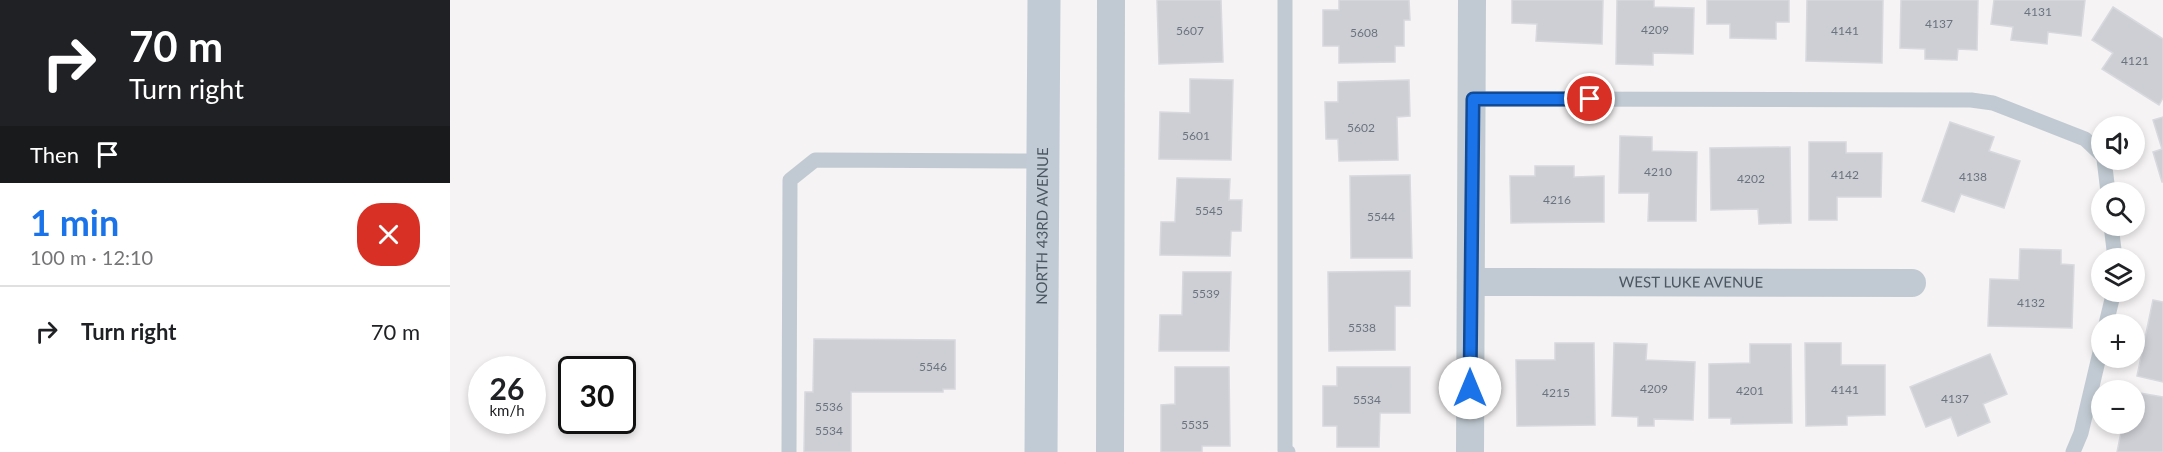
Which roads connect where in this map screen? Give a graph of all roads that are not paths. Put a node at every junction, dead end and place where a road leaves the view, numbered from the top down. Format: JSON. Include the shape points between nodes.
{"nodes":[{"id":1,"x":1044,"y":0,"type":"edge"},
{"id":2,"x":1112,"y":0,"type":"edge"},
{"id":3,"x":1285,"y":0,"type":"edge"},
{"id":4,"x":1473,"y":0,"type":"edge"},
{"id":5,"x":1473,"y":99,"type":"junction"},
{"id":6,"x":2091,"y":145,"type":"edge"},
{"id":7,"x":1043,"y":161,"type":"junction"},
{"id":8,"x":1471,"y":282,"type":"junction"},
{"id":9,"x":1912,"y":284,"type":"dead end"},
{"id":10,"x":2096,"y":368,"type":"edge"},
{"id":11,"x":789,"y":452,"type":"edge"},
{"id":12,"x":1041,"y":452,"type":"edge"},
{"id":13,"x":1110,"y":452,"type":"edge"},
{"id":14,"x":1288,"y":452,"type":"edge"},
{"id":15,"x":1470,"y":452,"type":"edge"},
{"id":16,"x":2073,"y":452,"type":"edge"}],
"edges":[{"from":1,"to":7,"type":"main road","name":"NORTH 43RD AVENUE"},
{"from":2,"to":13,"type":"street"},
{"from":3,"to":14,"type":"lane"},
{"from":4,"to":5,"type":"street"},
{"from":5,"to":6,"type":"lane","via":[[1971,100],[1993,103]]},
{"from":5,"to":8,"type":"street"},
{"from":7,"to":11,"type":"lane","via":[[815,160],[790,180]]},
{"from":7,"to":12,"type":"main road","name":"NORTH 43RD AVENUE"},
{"from":8,"to":9,"type":"street","name":"WEST LUKE AVENUE"},
{"from":8,"to":15,"type":"street"},
{"from":10,"to":16,"type":"lane"}]}
